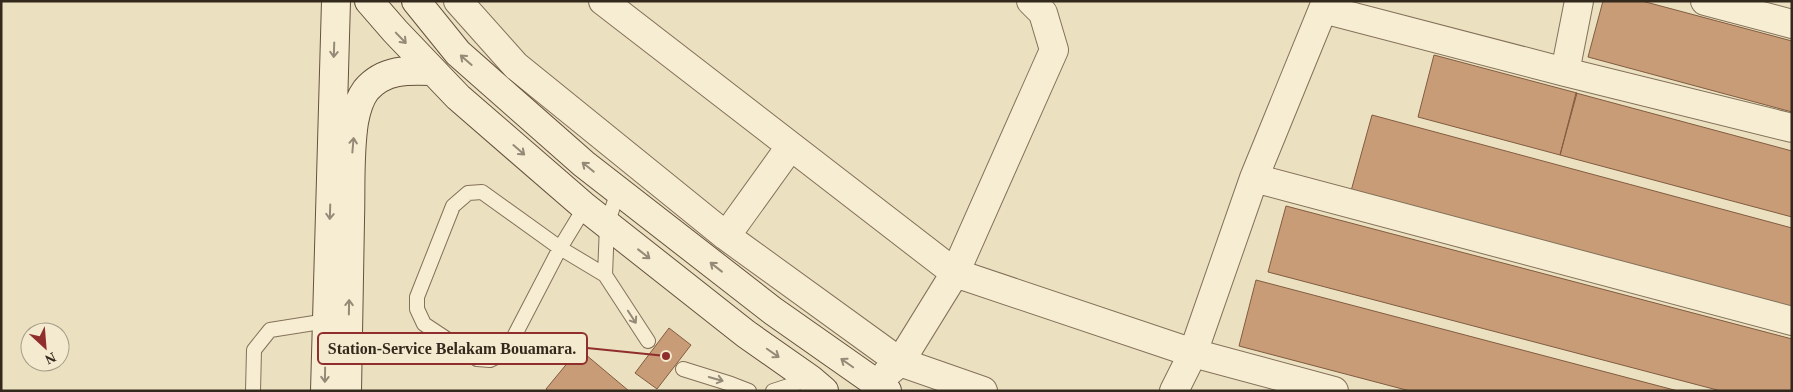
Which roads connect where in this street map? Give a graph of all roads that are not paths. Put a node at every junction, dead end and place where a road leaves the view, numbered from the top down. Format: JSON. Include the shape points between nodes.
{"nodes":[{"id":1,"x":336,"y":1,"type":"edge"},
{"id":2,"x":370,"y":1,"type":"edge"},
{"id":3,"x":416,"y":1,"type":"edge"},
{"id":4,"x":458,"y":1,"type":"edge"},
{"id":5,"x":603,"y":1,"type":"edge"},
{"id":6,"x":1031,"y":1,"type":"edge"},
{"id":7,"x":1579,"y":1,"type":"edge"},
{"id":8,"x":1705,"y":1,"type":"edge"},
{"id":9,"x":1325,"y":5,"type":"edge"},
{"id":10,"x":1792,"y":24,"type":"edge"},
{"id":11,"x":432,"y":71,"type":"junction"},
{"id":12,"x":1565,"y":72,"type":"junction"},
{"id":13,"x":1792,"y":128,"type":"edge"},
{"id":14,"x":790,"y":146,"type":"junction"},
{"id":15,"x":1254,"y":178,"type":"junction"},
{"id":16,"x":618,"y":191,"type":"junction"},
{"id":17,"x":585,"y":207,"type":"junction"},
{"id":18,"x":607,"y":225,"type":"junction"},
{"id":19,"x":726,"y":236,"type":"junction"},
{"id":20,"x":560,"y":248,"type":"junction"},
{"id":21,"x":955,"y":273,"type":"junction"},
{"id":22,"x":605,"y":275,"type":"junction"},
{"id":23,"x":327,"y":321,"type":"junction"},
{"id":24,"x":1792,"y":321,"type":"edge"},
{"id":25,"x":648,"y":341,"type":"dead end"},
{"id":26,"x":1193,"y":353,"type":"junction"},
{"id":27,"x":900,"y":362,"type":"junction"},
{"id":28,"x":683,"y":369,"type":"dead end"},
{"id":29,"x":817,"y":385,"type":"edge"},
{"id":30,"x":876,"y":388,"type":"edge"},
{"id":31,"x":252,"y":391,"type":"edge"},
{"id":32,"x":325,"y":391,"type":"edge"},
{"id":33,"x":347,"y":391,"type":"edge"},
{"id":34,"x":749,"y":391,"type":"edge"},
{"id":35,"x":773,"y":391,"type":"edge"},
{"id":36,"x":983,"y":391,"type":"edge"},
{"id":37,"x":1174,"y":391,"type":"edge"},
{"id":38,"x":1334,"y":391,"type":"edge"}],
"edges":[{"from":1,"to":23,"type":"street","one_way":true},
{"from":2,"to":11,"type":"street","one_way":true},
{"from":16,"to":3,"type":"street","one_way":true,"via":[[458,53]]},
{"from":4,"to":19,"type":"street","via":[[516,66]]},
{"from":5,"to":14,"type":"street"},
{"from":6,"to":21,"type":"street","via":[[1043,13],[1054,50]]},
{"from":7,"to":12,"type":"street"},
{"from":8,"to":10,"type":"street"},
{"from":9,"to":12,"type":"street"},
{"from":9,"to":15,"type":"street"},
{"from":11,"to":17,"type":"street","one_way":true},
{"from":33,"to":11,"type":"street","one_way":true,"via":[[351,164],[356,115],[366,90],[388,73]]},
{"from":12,"to":13,"type":"street"},
{"from":14,"to":19,"type":"street"},
{"from":14,"to":21,"type":"street"},
{"from":15,"to":24,"type":"street"},
{"from":15,"to":26,"type":"street"},
{"from":16,"to":18,"type":"lane"},
{"from":30,"to":16,"type":"street","one_way":true},
{"from":17,"to":18,"type":"street"},
{"from":17,"to":20,"type":"lane"},
{"from":18,"to":22,"type":"lane"},
{"from":18,"to":29,"type":"street","one_way":true},
{"from":19,"to":27,"type":"street"},
{"from":20,"to":20,"type":"lane","via":[[482,192],[468,193],[453,206],[417,297],[417,309],[424,324],[477,359],[490,360],[506,352]]},
{"from":20,"to":22,"type":"lane"},
{"from":21,"to":26,"type":"street"},
{"from":21,"to":27,"type":"street"},
{"from":22,"to":25,"type":"lane","one_way":true},
{"from":23,"to":31,"type":"lane","via":[[270,330],[254,350]]},
{"from":23,"to":32,"type":"street","one_way":true},
{"from":26,"to":37,"type":"street"},
{"from":26,"to":38,"type":"street"},
{"from":27,"to":30,"type":"street"},
{"from":27,"to":36,"type":"street"},
{"from":28,"to":34,"type":"lane","one_way":true},
{"from":29,"to":35,"type":"lane"}]}
